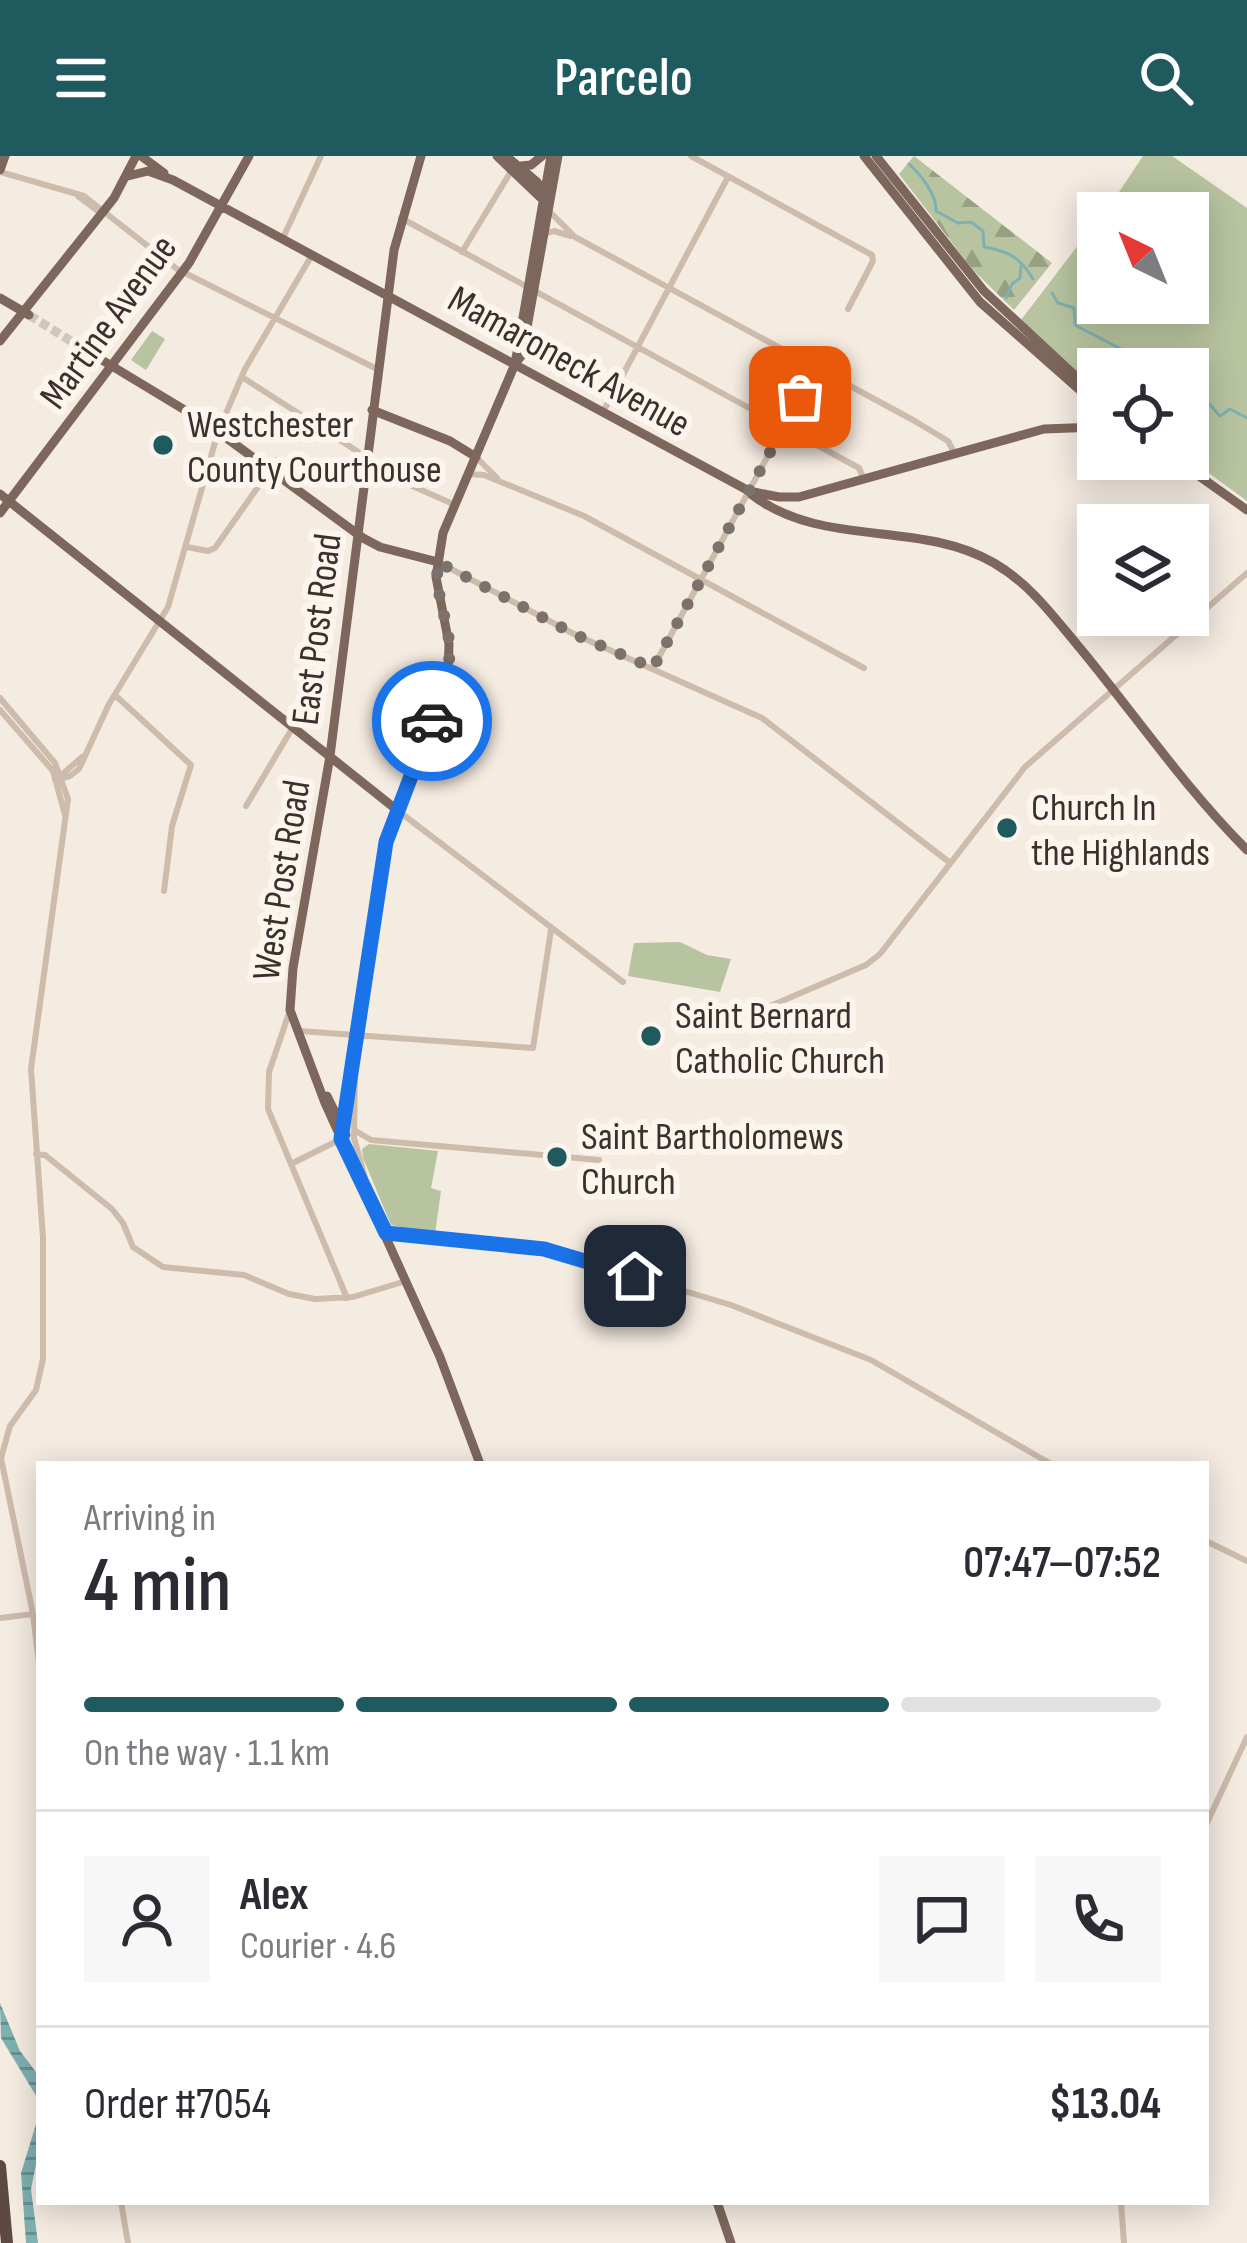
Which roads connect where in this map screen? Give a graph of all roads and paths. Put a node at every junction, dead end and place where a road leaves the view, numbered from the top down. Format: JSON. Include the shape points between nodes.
{"nodes":[{"id":1,"x":5,"y":156,"type":"edge"},
{"id":2,"x":138,"y":156,"type":"edge"},
{"id":3,"x":249,"y":156,"type":"edge"},
{"id":4,"x":321,"y":156,"type":"edge"},
{"id":5,"x":422,"y":156,"type":"edge"},
{"id":6,"x":497,"y":156,"type":"edge"},
{"id":7,"x":550,"y":156,"type":"edge"},
{"id":8,"x":691,"y":156,"type":"edge"},
{"id":9,"x":864,"y":156,"type":"edge"},
{"id":10,"x":876,"y":156,"type":"edge"},
{"id":11,"x":513,"y":164,"type":"edge"},
{"id":12,"x":0,"y":171,"type":"edge"},
{"id":13,"x":128,"y":176,"type":"junction"},
{"id":14,"x":728,"y":176,"type":"junction"},
{"id":15,"x":173,"y":180,"type":"junction"},
{"id":16,"x":544,"y":200,"type":"junction"},
{"id":17,"x":222,"y":206,"type":"junction"},
{"id":18,"x":102,"y":212,"type":"junction"},
{"id":19,"x":401,"y":218,"type":"junction"},
{"id":20,"x":543,"y":234,"type":"junction"},
{"id":21,"x":575,"y":237,"type":"junction"},
{"id":22,"x":283,"y":238,"type":"junction"},
{"id":23,"x":462,"y":252,"type":"junction"},
{"id":24,"x":312,"y":255,"type":"junction"},
{"id":25,"x":182,"y":271,"type":"junction"},
{"id":26,"x":669,"y":287,"type":"junction"},
{"id":27,"x":530,"y":290,"type":"junction"},
{"id":28,"x":388,"y":296,"type":"junction"},
{"id":29,"x":0,"y":298,"type":"edge"},
{"id":30,"x":848,"y":309,"type":"dead end"},
{"id":31,"x":26,"y":314,"type":"junction"},
{"id":32,"x":275,"y":319,"type":"junction"},
{"id":33,"x":0,"y":340,"type":"edge"},
{"id":34,"x":637,"y":348,"type":"junction"},
{"id":35,"x":92,"y":353,"type":"tunnel mouth"},
{"id":36,"x":514,"y":364,"type":"junction"},
{"id":37,"x":111,"y":365,"type":"junction"},
{"id":38,"x":816,"y":368,"type":"junction"},
{"id":39,"x":377,"y":369,"type":"junction"},
{"id":40,"x":242,"y":377,"type":"junction"},
{"id":41,"x":1077,"y":383,"type":"edge"},
{"id":42,"x":1077,"y":385,"type":"edge"},
{"id":43,"x":372,"y":410,"type":"junction"},
{"id":44,"x":603,"y":412,"type":"junction"},
{"id":45,"x":193,"y":415,"type":"dead end"},
{"id":46,"x":206,"y":423,"type":"dead end"},
{"id":47,"x":783,"y":426,"type":"junction"},
{"id":48,"x":1077,"y":426,"type":"edge"},
{"id":49,"x":218,"y":432,"type":"junction"},
{"id":50,"x":955,"y":454,"type":"junction"},
{"id":51,"x":476,"y":457,"type":"junction"},
{"id":52,"x":278,"y":460,"type":"dead end"},
{"id":53,"x":365,"y":460,"type":"junction"},
{"id":54,"x":270,"y":470,"type":"junction"},
{"id":55,"x":468,"y":474,"type":"junction"},
{"id":56,"x":484,"y":475,"type":"junction"},
{"id":57,"x":864,"y":480,"type":"junction"},
{"id":58,"x":1205,"y":480,"type":"edge"},
{"id":59,"x":500,"y":481,"type":"junction"},
{"id":60,"x":748,"y":491,"type":"junction"},
{"id":61,"x":774,"y":497,"type":"junction"},
{"id":62,"x":5,"y":498,"type":"edge"},
{"id":63,"x":455,"y":505,"type":"junction"},
{"id":64,"x":1247,"y":510,"type":"edge"},
{"id":65,"x":0,"y":513,"type":"edge"},
{"id":66,"x":797,"y":517,"type":"junction"},
{"id":67,"x":356,"y":534,"type":"junction"},
{"id":68,"x":187,"y":547,"type":"junction"},
{"id":69,"x":438,"y":562,"type":"junction"},
{"id":70,"x":1247,"y":573,"type":"edge"},
{"id":71,"x":700,"y":580,"type":"junction"},
{"id":72,"x":160,"y":623,"type":"junction"},
{"id":73,"x":653,"y":668,"type":"junction"},
{"id":74,"x":864,"y":668,"type":"dead end"},
{"id":75,"x":1113,"y":688,"type":"junction"},
{"id":76,"x":115,"y":695,"type":"junction"},
{"id":77,"x":0,"y":698,"type":"edge"},
{"id":78,"x":0,"y":710,"type":"edge"},
{"id":79,"x":292,"y":727,"type":"junction"},
{"id":80,"x":330,"y":756,"type":"junction"},
{"id":81,"x":60,"y":778,"type":"junction"},
{"id":82,"x":246,"y":806,"type":"dead end"},
{"id":83,"x":397,"y":810,"type":"junction"},
{"id":84,"x":1247,"y":850,"type":"edge"},
{"id":85,"x":950,"y":863,"type":"junction"},
{"id":86,"x":164,"y":891,"type":"dead end"},
{"id":87,"x":551,"y":929,"type":"junction"},
{"id":88,"x":623,"y":982,"type":"dead end"},
{"id":89,"x":768,"y":1007,"type":"dead end"},
{"id":90,"x":290,"y":1010,"type":"junction"},
{"id":91,"x":297,"y":1031,"type":"junction"},
{"id":92,"x":357,"y":1035,"type":"junction"},
{"id":93,"x":355,"y":1062,"type":"junction"},
{"id":94,"x":346,"y":1132,"type":"junction"},
{"id":95,"x":371,"y":1140,"type":"junction"},
{"id":96,"x":358,"y":1151,"type":"junction"},
{"id":97,"x":37,"y":1154,"type":"junction"},
{"id":98,"x":599,"y":1160,"type":"dead end"},
{"id":99,"x":291,"y":1164,"type":"junction"},
{"id":100,"x":365,"y":1178,"type":"junction"},
{"id":101,"x":386,"y":1233,"type":"junction"},
{"id":102,"x":406,"y":1281,"type":"junction"},
{"id":103,"x":347,"y":1298,"type":"junction"},
{"id":104,"x":4,"y":1428,"type":"edge"},
{"id":105,"x":479,"y":1461,"type":"edge"},
{"id":106,"x":1046,"y":1461,"type":"edge"},
{"id":107,"x":1209,"y":1542,"type":"edge"},
{"id":108,"x":1247,"y":1561,"type":"edge"},
{"id":109,"x":33,"y":1614,"type":"junction"},
{"id":110,"x":0,"y":1618,"type":"edge"},
{"id":111,"x":36,"y":1639,"type":"edge"},
{"id":112,"x":1247,"y":1737,"type":"edge"},
{"id":113,"x":1209,"y":1816,"type":"edge"},
{"id":114,"x":0,"y":2166,"type":"edge"},
{"id":115,"x":122,"y":2205,"type":"edge"},
{"id":116,"x":718,"y":2205,"type":"edge"},
{"id":117,"x":1121,"y":2205,"type":"edge"},
{"id":118,"x":0,"y":2228,"type":"edge"},
{"id":119,"x":4,"y":2243,"type":"edge"},
{"id":120,"x":128,"y":2243,"type":"edge"},
{"id":121,"x":730,"y":2243,"type":"edge"},
{"id":122,"x":1124,"y":2243,"type":"edge"}],
"edges":[{"from":1,"to":12,"type":"main road"},
{"from":2,"to":13,"type":"main road"},
{"from":2,"to":15,"type":"main road","name":"Mamaroneck Avenue"},
{"from":3,"to":17,"type":"main road","name":"Martine Avenue"},
{"from":4,"to":22,"type":"street"},
{"from":5,"to":19,"type":"main road","name":"East Post Road"},
{"from":6,"to":11,"type":"main road"},
{"from":7,"to":11,"type":"main road"},
{"from":7,"to":16,"type":"main road"},
{"from":8,"to":14,"type":"street"},
{"from":9,"to":42,"type":"main road","via":[[980,302]]},
{"from":10,"to":41,"type":"main road","via":[[973,279]]},
{"from":11,"to":16,"type":"main road"},
{"from":11,"to":23,"type":"street"},
{"from":12,"to":18,"type":"street"},
{"from":13,"to":15,"type":"main road","name":"Mamaroneck Avenue","via":[[148,171]]},
{"from":13,"to":18,"type":"main road"},
{"from":14,"to":26,"type":"street"},
{"from":14,"to":30,"type":"street","via":[[873,256]]},
{"from":15,"to":17,"type":"main road","name":"Mamaroneck Avenue"},
{"from":16,"to":20,"type":"main road"},
{"from":16,"to":21,"type":"street"},
{"from":16,"to":27,"type":"main road"},
{"from":17,"to":22,"type":"main road","name":"Mamaroneck Avenue"},
{"from":17,"to":25,"type":"main road","name":"Martine Avenue"},
{"from":18,"to":25,"type":"street"},
{"from":18,"to":31,"type":"main road"},
{"from":19,"to":23,"type":"street"},
{"from":19,"to":28,"type":"main road","name":"East Post Road"},
{"from":20,"to":21,"type":"street"},
{"from":20,"to":27,"type":"main road"},
{"from":21,"to":26,"type":"street"},
{"from":22,"to":24,"type":"main road","name":"Mamaroneck Avenue"},
{"from":23,"to":27,"type":"street"},
{"from":24,"to":28,"type":"main road","name":"Mamaroneck Avenue"},
{"from":24,"to":32,"type":"street"},
{"from":25,"to":32,"type":"street"},
{"from":25,"to":37,"type":"main road","name":"Martine Avenue"},
{"from":26,"to":34,"type":"street"},
{"from":26,"to":38,"type":"street"},
{"from":27,"to":34,"type":"street"},
{"from":27,"to":36,"type":"main road"},
{"from":28,"to":36,"type":"main road","name":"Mamaroneck Avenue"},
{"from":28,"to":39,"type":"main road","name":"East Post Road"},
{"from":29,"to":31,"type":"main road"},
{"from":31,"to":33,"type":"main road"},
{"from":32,"to":39,"type":"street"},
{"from":32,"to":40,"type":"street"},
{"from":34,"to":44,"type":"street"},
{"from":34,"to":47,"type":"street"},
{"from":35,"to":37,"type":"main road"},
{"from":36,"to":44,"type":"main road","name":"Mamaroneck Avenue"},
{"from":36,"to":51,"type":"main road"},
{"from":37,"to":45,"type":"main road"},
{"from":37,"to":62,"type":"main road","name":"Martine Avenue"},
{"from":38,"to":47,"type":"street"},
{"from":38,"to":50,"type":"street","via":[[948,441]]},
{"from":39,"to":43,"type":"main road","name":"East Post Road"},
{"from":40,"to":49,"type":"street"},
{"from":40,"to":53,"type":"street"},
{"from":43,"to":51,"type":"main road"},
{"from":43,"to":53,"type":"main road","name":"East Post Road"},
{"from":44,"to":60,"type":"main road","name":"Mamaroneck Avenue"},
{"from":46,"to":49,"type":"main road"},
{"from":47,"to":57,"type":"street","via":[[859,468]]},
{"from":47,"to":60,"type":"street"},
{"from":48,"to":50,"type":"main road","name":"Mamaroneck Avenue"},
{"from":49,"to":54,"type":"main road"},
{"from":49,"to":68,"type":"street"},
{"from":50,"to":57,"type":"main road","name":"Mamaroneck Avenue"},
{"from":51,"to":55,"type":"main road"},
{"from":51,"to":56,"type":"street"},
{"from":51,"to":59,"type":"street"},
{"from":52,"to":54,"type":"street"},
{"from":53,"to":63,"type":"street"},
{"from":53,"to":67,"type":"main road","name":"East Post Road"},
{"from":54,"to":67,"type":"main road"},
{"from":54,"to":68,"type":"street","via":[[215,548]]},
{"from":55,"to":56,"type":"street"},
{"from":55,"to":63,"type":"main road"},
{"from":56,"to":59,"type":"street"},
{"from":57,"to":61,"type":"main road","name":"Mamaroneck Avenue"},
{"from":58,"to":64,"type":"main road"},
{"from":59,"to":71,"type":"street"},
{"from":60,"to":61,"type":"main road","name":"Mamaroneck Avenue"},
{"from":60,"to":66,"type":"main road"},
{"from":60,"to":71,"type":"street"},
{"from":61,"to":66,"type":"main road"},
{"from":62,"to":65,"type":"main road","name":"Martine Avenue"},
{"from":62,"to":72,"type":"main road"},
{"from":63,"to":69,"type":"main road"},
{"from":66,"to":75,"type":"main road","via":[[836,531],[936,541],[990,561],[1030,590]]},
{"from":67,"to":69,"type":"main road"},
{"from":67,"to":80,"type":"main road","name":"East Post Road"},
{"from":68,"to":72,"type":"street"},
{"from":69,"to":73,"type":"street"},
{"from":69,"to":83,"type":"main road","via":[[448,674]]},
{"from":70,"to":75,"type":"street"},
{"from":71,"to":73,"type":"street"},
{"from":71,"to":74,"type":"street"},
{"from":72,"to":76,"type":"street"},
{"from":72,"to":79,"type":"main road"},
{"from":73,"to":85,"type":"street","via":[[762,718]]},
{"from":75,"to":84,"type":"main road"},
{"from":75,"to":85,"type":"street","via":[[1025,767]]},
{"from":76,"to":81,"type":"street","via":[[79,769]]},
{"from":76,"to":86,"type":"street","via":[[190,765]]},
{"from":77,"to":81,"type":"street"},
{"from":78,"to":81,"type":"street"},
{"from":79,"to":80,"type":"main road"},
{"from":79,"to":82,"type":"street"},
{"from":80,"to":83,"type":"main road"},
{"from":80,"to":90,"type":"main road","name":"West Post Road"},
{"from":81,"to":97,"type":"street","via":[[65,814],[31,1070]]},
{"from":83,"to":87,"type":"street"},
{"from":83,"to":92,"type":"street","via":[[377,886]]},
{"from":85,"to":89,"type":"street","via":[[880,954]]},
{"from":87,"to":88,"type":"street"},
{"from":87,"to":92,"type":"street","via":[[533,1048]]},
{"from":90,"to":91,"type":"main road","name":"West Post Road"},
{"from":90,"to":99,"type":"street","via":[[267,1094]]},
{"from":91,"to":92,"type":"street"},
{"from":91,"to":94,"type":"main road","name":"West Post Road"},
{"from":92,"to":93,"type":"street"},
{"from":93,"to":94,"type":"street"},
{"from":93,"to":94,"type":"street"},
{"from":94,"to":95,"type":"street"},
{"from":94,"to":96,"type":"street"},
{"from":94,"to":99,"type":"street"},
{"from":94,"to":100,"type":"main road","name":"West Post Road"},
{"from":94,"to":101,"type":"main road","name":"West Post Road"},
{"from":95,"to":96,"type":"street"},
{"from":95,"to":98,"type":"street"},
{"from":96,"to":100,"type":"street"},
{"from":97,"to":103,"type":"street","via":[[112,1210],[153,1264],[244,1275],[311,1299]]},
{"from":97,"to":104,"type":"street","via":[[43,1359],[36,1390]]},
{"from":99,"to":103,"type":"street"},
{"from":100,"to":101,"type":"main road","name":"West Post Road"},
{"from":101,"to":102,"type":"main road","name":"West Post Road"},
{"from":101,"to":106,"type":"street","via":[[544,1249],[731,1304],[848,1348]]},
{"from":102,"to":103,"type":"street"},
{"from":102,"to":105,"type":"main road","name":"West Post Road"},
{"from":104,"to":109,"type":"street","via":[[2,1462]]},
{"from":107,"to":108,"type":"street"},
{"from":109,"to":110,"type":"street"},
{"from":109,"to":111,"type":"street"},
{"from":112,"to":113,"type":"street"},
{"from":114,"to":119,"type":"highway"},
{"from":115,"to":120,"type":"street"},
{"from":116,"to":121,"type":"main road"},
{"from":117,"to":122,"type":"street"},
{"from":118,"to":119,"type":"highway"}]}
